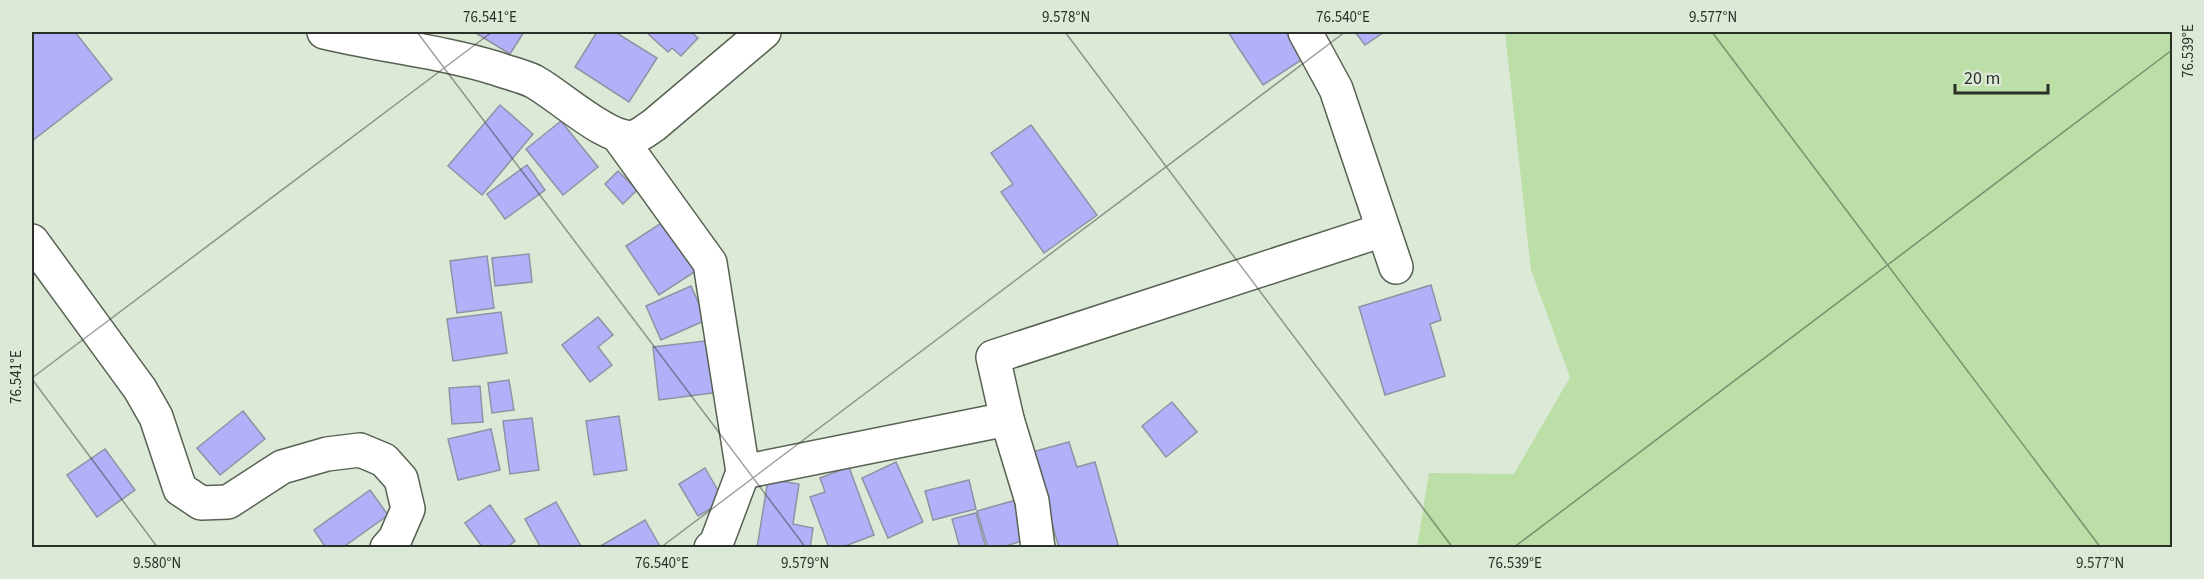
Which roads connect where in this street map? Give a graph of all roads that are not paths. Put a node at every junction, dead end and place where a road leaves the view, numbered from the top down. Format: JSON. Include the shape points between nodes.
{"nodes":[{"id":1,"x":324,"y":32,"type":"edge"},
{"id":2,"x":1305,"y":32,"type":"edge"},
{"id":3,"x":754,"y":35,"type":"edge"},
{"id":4,"x":619,"y":137,"type":"junction"},
{"id":5,"x":1383,"y":230,"type":"junction"},
{"id":6,"x":32,"y":242,"type":"edge"},
{"id":7,"x":1396,"y":267,"type":"dead end"},
{"id":8,"x":1007,"y":419,"type":"junction"},
{"id":9,"x":743,"y":472,"type":"junction"},
{"id":10,"x":387,"y":548,"type":"edge"},
{"id":11,"x":711,"y":548,"type":"edge"},
{"id":12,"x":1038,"y":548,"type":"edge"}],
"edges":[{"from":1,"to":4,"type":"street","via":[[409,47],[531,80]]},
{"from":2,"to":5,"type":"street","via":[[1336,89]]},
{"from":3,"to":4,"type":"street","via":[[654,125],[636,137]]},
{"from":4,"to":9,"type":"street","via":[[710,263]]},
{"from":5,"to":7,"type":"street"},
{"from":5,"to":8,"type":"street","via":[[993,357]]},
{"from":6,"to":10,"type":"street","via":[[140,389],[156,417],[180,489],[201,503],[228,501],[282,467],[327,454],[360,450],[384,460],[401,479],[408,509]]},
{"from":8,"to":9,"type":"street"},
{"from":8,"to":12,"type":"street","via":[[1032,501]]},
{"from":9,"to":11,"type":"street","via":[[716,544]]}]}
